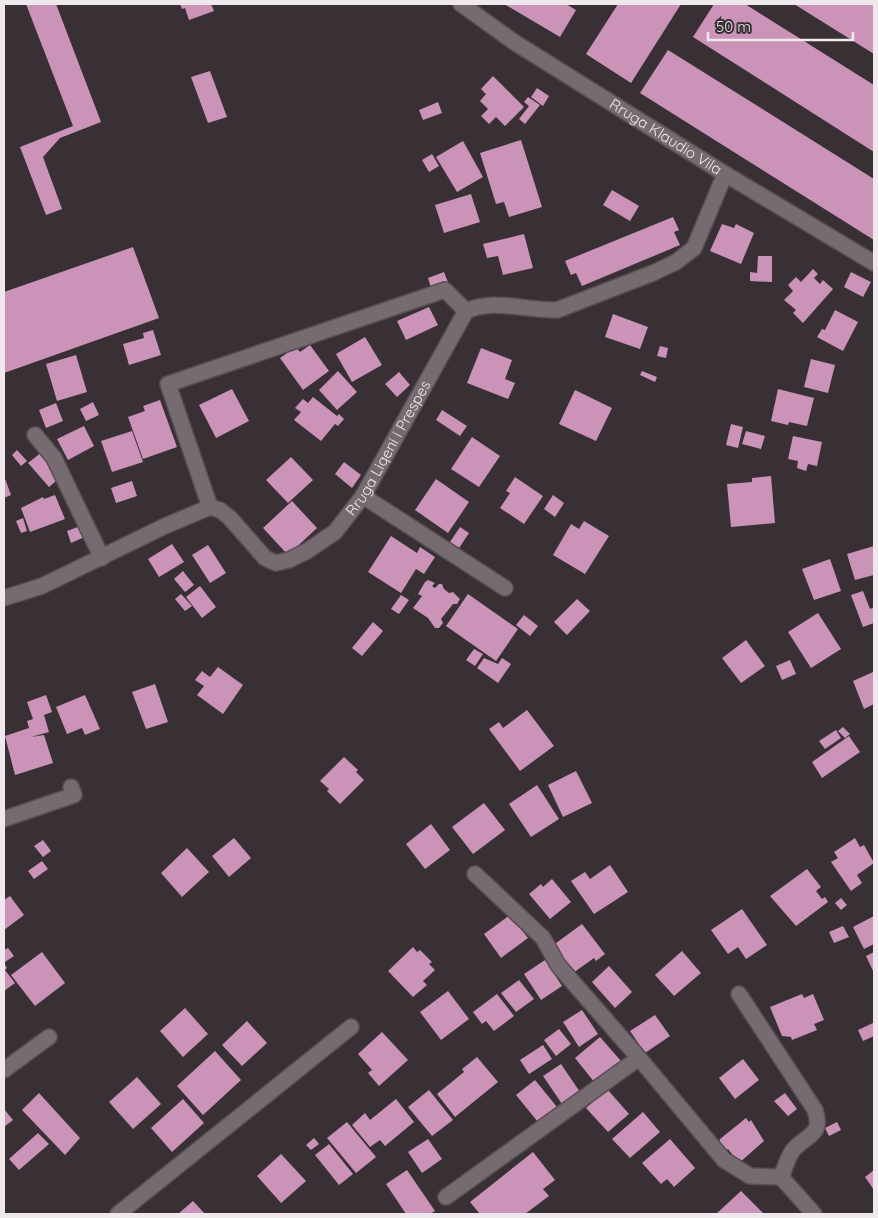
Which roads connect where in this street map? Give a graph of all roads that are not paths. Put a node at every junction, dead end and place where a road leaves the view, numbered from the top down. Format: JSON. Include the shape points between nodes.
{"nodes":[{"id":1,"x":461,"y":4,"type":"edge"},
{"id":2,"x":725,"y":174,"type":"junction"},
{"id":3,"x":874,"y":263,"type":"edge"},
{"id":4,"x":466,"y":311,"type":"junction"},
{"id":5,"x":35,"y":435,"type":"dead end"},
{"id":6,"x":363,"y":496,"type":"junction"},
{"id":7,"x":210,"y":507,"type":"junction"},
{"id":8,"x":102,"y":558,"type":"junction"},
{"id":9,"x":505,"y":588,"type":"dead end"},
{"id":10,"x":4,"y":598,"type":"edge"},
{"id":11,"x":71,"y":787,"type":"dead end"},
{"id":12,"x":4,"y":819,"type":"edge"},
{"id":13,"x":475,"y":874,"type":"dead end"},
{"id":14,"x":739,"y":994,"type":"dead end"},
{"id":15,"x":351,"y":1027,"type":"dead end"},
{"id":16,"x":49,"y":1037,"type":"dead end"},
{"id":17,"x":639,"y":1058,"type":"junction"},
{"id":18,"x":4,"y":1070,"type":"edge"},
{"id":19,"x":781,"y":1177,"type":"junction"},
{"id":20,"x":446,"y":1197,"type":"dead end"},
{"id":21,"x":118,"y":1214,"type":"edge"},
{"id":22,"x":814,"y":1214,"type":"edge"}],
"edges":[{"from":1,"to":2,"type":"street","name":"Rruga Klaudio Vila","via":[[514,42]]},
{"from":2,"to":3,"type":"street","name":"Rruga Klaudio Vila"},
{"from":2,"to":4,"type":"street","via":[[694,248],[676,262],[557,310],[537,311],[493,304],[477,305]]},
{"from":4,"to":6,"type":"street","name":"Rruga Liqeni i Prespes"},
{"from":4,"to":7,"type":"street","via":[[445,290],[168,384]]},
{"from":5,"to":8,"type":"street","via":[[54,458]]},
{"from":6,"to":7,"type":"street","name":"Rruga Liqeni i Prespes","via":[[335,532],[290,560],[276,563],[265,558],[230,518]]},
{"from":6,"to":9,"type":"street"},
{"from":7,"to":8,"type":"street"},
{"from":8,"to":10,"type":"street","via":[[42,586]]},
{"from":11,"to":12,"type":"street","via":[[74,795]]},
{"from":13,"to":17,"type":"street","via":[[543,938],[558,965]]},
{"from":14,"to":19,"type":"street","via":[[818,1119],[813,1133],[794,1149]]},
{"from":15,"to":21,"type":"street"},
{"from":16,"to":18,"type":"street"},
{"from":17,"to":19,"type":"street","via":[[724,1160],[750,1176]]},
{"from":17,"to":20,"type":"street"},
{"from":19,"to":22,"type":"street"}]}
